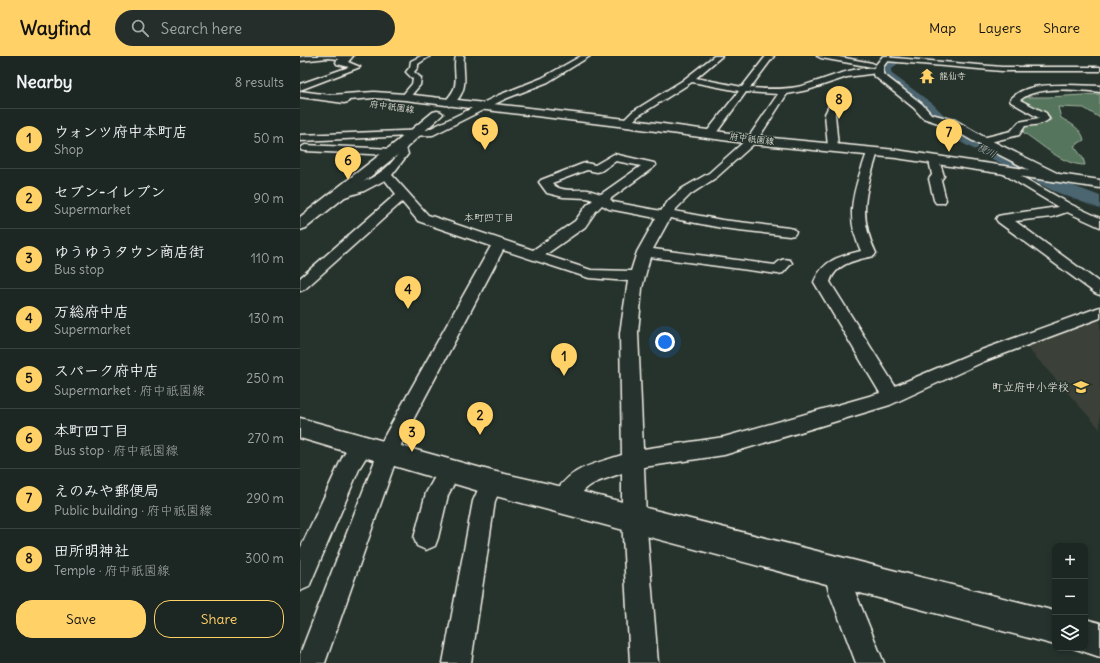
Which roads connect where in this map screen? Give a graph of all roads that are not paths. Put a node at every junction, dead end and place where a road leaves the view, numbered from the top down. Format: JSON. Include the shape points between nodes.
{"nodes":[{"id":1,"x":350,"y":56,"type":"edge"},
{"id":2,"x":426,"y":56,"type":"edge"},
{"id":3,"x":460,"y":56,"type":"edge"},
{"id":4,"x":586,"y":56,"type":"edge"},
{"id":5,"x":718,"y":56,"type":"edge"},
{"id":6,"x":770,"y":56,"type":"edge"},
{"id":7,"x":821,"y":56,"type":"edge"},
{"id":8,"x":300,"y":59,"type":"edge"},
{"id":9,"x":1004,"y":60,"type":"dead end"},
{"id":10,"x":344,"y":63,"type":"junction"},
{"id":11,"x":882,"y":63,"type":"edge"},
{"id":12,"x":1008,"y":69,"type":"junction"},
{"id":13,"x":1100,"y":69,"type":"edge"},
{"id":14,"x":690,"y":79,"type":"junction"},
{"id":15,"x":300,"y":87,"type":"edge"},
{"id":16,"x":746,"y":89,"type":"junction"},
{"id":17,"x":1100,"y":89,"type":"edge"},
{"id":18,"x":785,"y":91,"type":"junction"},
{"id":19,"x":300,"y":94,"type":"edge"},
{"id":20,"x":405,"y":97,"type":"junction"},
{"id":21,"x":331,"y":98,"type":"junction"},
{"id":22,"x":449,"y":103,"type":"junction"},
{"id":23,"x":833,"y":106,"type":"dead end"},
{"id":24,"x":389,"y":107,"type":"dead end"},
{"id":25,"x":484,"y":107,"type":"junction"},
{"id":26,"x":626,"y":123,"type":"junction"},
{"id":27,"x":414,"y":134,"type":"junction"},
{"id":28,"x":710,"y":134,"type":"junction"},
{"id":29,"x":300,"y":138,"type":"edge"},
{"id":30,"x":752,"y":140,"type":"junction"},
{"id":31,"x":982,"y":141,"type":"junction"},
{"id":32,"x":833,"y":147,"type":"junction"},
{"id":33,"x":305,"y":148,"type":"dead end"},
{"id":34,"x":395,"y":150,"type":"junction"},
{"id":35,"x":874,"y":152,"type":"junction"},
{"id":36,"x":934,"y":160,"type":"junction"},
{"id":37,"x":1006,"y":171,"type":"junction"},
{"id":38,"x":386,"y":174,"type":"junction"},
{"id":39,"x":1048,"y":176,"type":"junction"},
{"id":40,"x":1100,"y":184,"type":"edge"},
{"id":41,"x":338,"y":195,"type":"junction"},
{"id":42,"x":402,"y":195,"type":"junction"},
{"id":43,"x":1100,"y":196,"type":"edge"},
{"id":44,"x":602,"y":199,"type":"junction"},
{"id":45,"x":940,"y":200,"type":"dead end"},
{"id":46,"x":1068,"y":208,"type":"junction"},
{"id":47,"x":665,"y":214,"type":"junction"},
{"id":48,"x":306,"y":215,"type":"edge"},
{"id":49,"x":1100,"y":224,"type":"edge"},
{"id":50,"x":300,"y":225,"type":"edge"},
{"id":51,"x":789,"y":232,"type":"dead end"},
{"id":52,"x":499,"y":244,"type":"junction"},
{"id":53,"x":644,"y":252,"type":"junction"},
{"id":54,"x":534,"y":256,"type":"junction"},
{"id":55,"x":784,"y":263,"type":"dead end"},
{"id":56,"x":637,"y":276,"type":"junction"},
{"id":57,"x":300,"y":286,"type":"edge"},
{"id":58,"x":1100,"y":290,"type":"edge"},
{"id":59,"x":1100,"y":312,"type":"edge"},
{"id":60,"x":891,"y":396,"type":"junction"},
{"id":61,"x":300,"y":428,"type":"edge"},
{"id":62,"x":375,"y":450,"type":"junction"},
{"id":63,"x":632,"y":460,"type":"junction"},
{"id":64,"x":450,"y":471,"type":"junction"},
{"id":65,"x":492,"y":483,"type":"junction"},
{"id":66,"x":563,"y":500,"type":"junction"},
{"id":67,"x":634,"y":518,"type":"junction"},
{"id":68,"x":426,"y":538,"type":"dead end"},
{"id":69,"x":836,"y":571,"type":"junction"},
{"id":70,"x":300,"y":578,"type":"edge"},
{"id":71,"x":1052,"y":627,"type":"edge"},
{"id":72,"x":1088,"y":637,"type":"edge"},
{"id":73,"x":1100,"y":640,"type":"edge"},
{"id":74,"x":311,"y":663,"type":"edge"},
{"id":75,"x":457,"y":663,"type":"edge"},
{"id":76,"x":644,"y":663,"type":"edge"},
{"id":77,"x":870,"y":663,"type":"edge"}],
"edges":[{"from":1,"to":10,"type":"street"},
{"from":2,"to":20,"type":"street","via":[[414,63],[410,72],[416,78],[416,85]]},
{"from":3,"to":22,"type":"street","via":[[461,85]]},
{"from":4,"to":25,"type":"street","via":[[544,80]]},
{"from":5,"to":14,"type":"street"},
{"from":6,"to":16,"type":"street"},
{"from":7,"to":11,"type":"street","via":[[852,63]]},
{"from":8,"to":10,"type":"street","via":[[336,56],[343,57],[340,62]]},
{"from":9,"to":12,"type":"street","via":[[1002,62]]},
{"from":10,"to":15,"type":"street","via":[[356,67]]},
{"from":11,"to":12,"type":"street","via":[[927,62]]},
{"from":11,"to":18,"type":"street","via":[[866,71]]},
{"from":11,"to":31,"type":"street","via":[[878,75],[927,116],[952,123]]},
{"from":12,"to":13,"type":"street"},
{"from":14,"to":16,"type":"street"},
{"from":14,"to":26,"type":"street","via":[[635,114]]},
{"from":16,"to":18,"type":"street"},
{"from":16,"to":28,"type":"street"},
{"from":17,"to":31,"type":"street","via":[[1047,89],[1021,95],[1014,100],[1039,112],[1044,119],[1022,124],[1016,133]]},
{"from":18,"to":30,"type":"street"},
{"from":19,"to":21,"type":"street","name":"府中祇園線"},
{"from":20,"to":21,"type":"street","name":"府中祇園線","via":[[374,95]]},
{"from":20,"to":22,"type":"street","name":"府中祇園線"},
{"from":21,"to":24,"type":"street","name":"府中祇園線"},
{"from":22,"to":25,"type":"street","name":"府中祇園線"},
{"from":22,"to":27,"type":"street","via":[[431,113]]},
{"from":23,"to":32,"type":"street","via":[[830,114]]},
{"from":25,"to":26,"type":"street","name":"府中祇園線"},
{"from":25,"to":27,"type":"street","via":[[430,133]]},
{"from":26,"to":28,"type":"street","name":"府中祇園線"},
{"from":27,"to":29,"type":"street"},
{"from":27,"to":34,"type":"street"},
{"from":28,"to":30,"type":"street","name":"府中祇園線"},
{"from":30,"to":32,"type":"street","name":"府中祇園線"},
{"from":30,"to":47,"type":"street","via":[[714,175],[687,191]]},
{"from":31,"to":39,"type":"street"},
{"from":32,"to":35,"type":"street","name":"府中祇園線"},
{"from":33,"to":34,"type":"street"},
{"from":34,"to":38,"type":"street","via":[[402,150],[404,154]]},
{"from":34,"to":41,"type":"street"},
{"from":35,"to":36,"type":"street","name":"府中祇園線"},
{"from":35,"to":60,"type":"street","via":[[858,197],[858,224],[863,244],[869,253],[835,262],[823,275],[822,282]]},
{"from":36,"to":37,"type":"street","name":"府中祇園線"},
{"from":36,"to":45,"type":"street"},
{"from":37,"to":39,"type":"street","name":"府中祇園線"},
{"from":37,"to":46,"type":"street"},
{"from":38,"to":41,"type":"street"},
{"from":38,"to":42,"type":"street"},
{"from":39,"to":40,"type":"street"},
{"from":39,"to":43,"type":"street"},
{"from":41,"to":48,"type":"street"},
{"from":42,"to":52,"type":"street","via":[[423,218]]},
{"from":42,"to":57,"type":"street"},
{"from":44,"to":44,"type":"street","via":[[588,194],[551,190],[545,182],[586,166],[597,169],[614,157],[650,165]]},
{"from":44,"to":47,"type":"street","via":[[609,205]]},
{"from":44,"to":54,"type":"street","via":[[591,208],[580,224]]},
{"from":46,"to":49,"type":"street"},
{"from":46,"to":58,"type":"street","via":[[1052,213],[1004,219]]},
{"from":47,"to":51,"type":"street"},
{"from":47,"to":53,"type":"street"},
{"from":48,"to":50,"type":"street"},
{"from":52,"to":54,"type":"street"},
{"from":52,"to":62,"type":"street","via":[[394,437]]},
{"from":53,"to":55,"type":"street","via":[[778,270]]},
{"from":53,"to":56,"type":"street"},
{"from":54,"to":56,"type":"street","via":[[589,274]]},
{"from":56,"to":63,"type":"street","via":[[629,333]]},
{"from":59,"to":60,"type":"street","via":[[979,357]]},
{"from":60,"to":63,"type":"street","via":[[724,446]]},
{"from":61,"to":62,"type":"street"},
{"from":62,"to":64,"type":"street"},
{"from":62,"to":70,"type":"street","via":[[350,463]]},
{"from":62,"to":74,"type":"street"},
{"from":63,"to":66,"type":"street","via":[[583,478],[573,486]]},
{"from":63,"to":67,"type":"street"},
{"from":64,"to":65,"type":"street"},
{"from":64,"to":68,"type":"street","via":[[437,493]]},
{"from":65,"to":66,"type":"street"},
{"from":65,"to":75,"type":"street","via":[[484,501]]},
{"from":66,"to":67,"type":"street"},
{"from":67,"to":69,"type":"street"},
{"from":67,"to":76,"type":"street"},
{"from":69,"to":71,"type":"street"},
{"from":69,"to":77,"type":"street"},
{"from":72,"to":73,"type":"street"}]}
